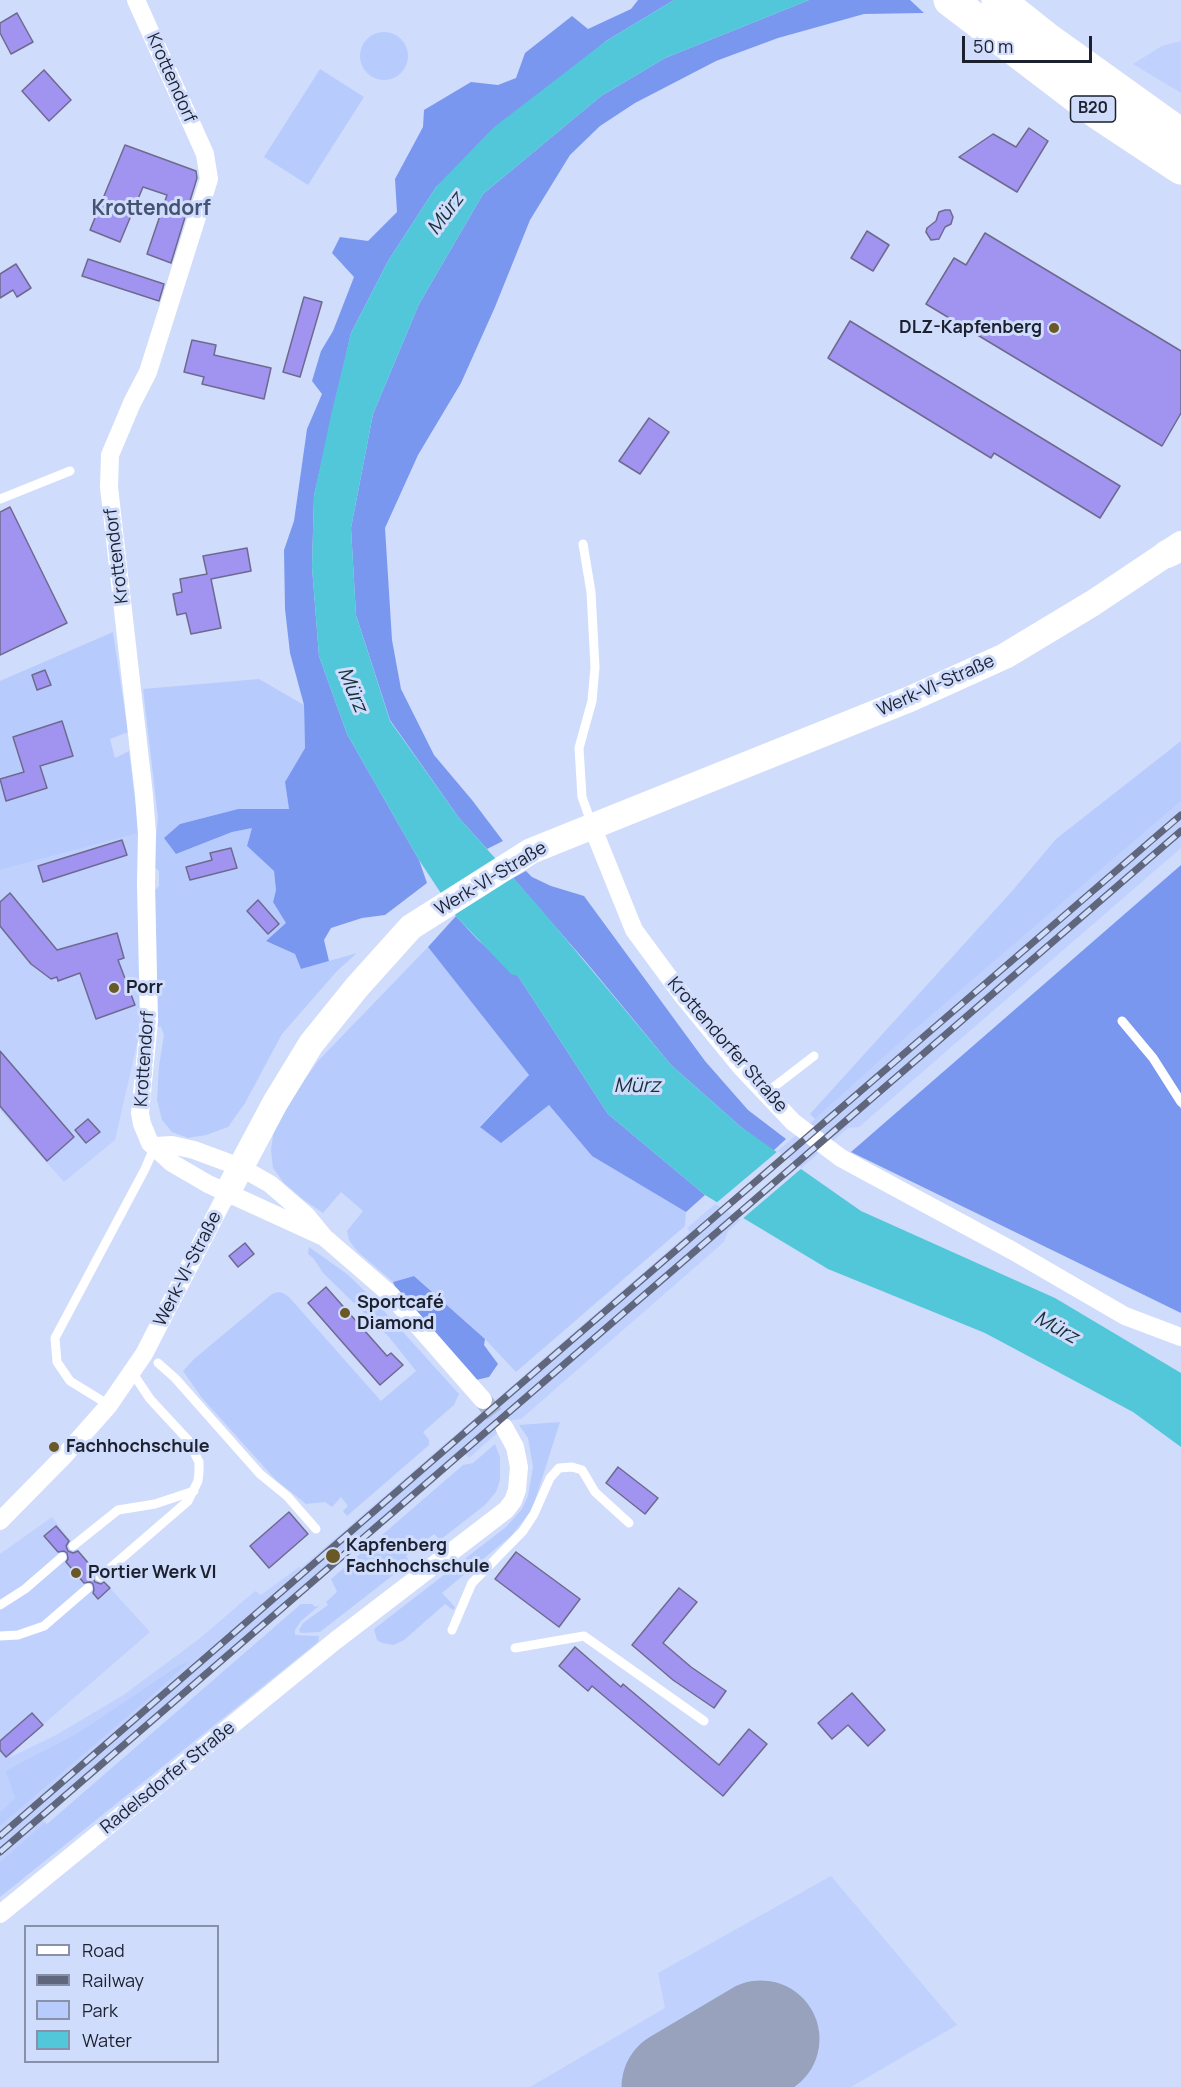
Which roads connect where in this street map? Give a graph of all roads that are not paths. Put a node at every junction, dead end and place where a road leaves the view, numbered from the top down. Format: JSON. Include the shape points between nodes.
{"nodes":[{"id":1,"x":950,"y":0,"type":"edge"},
{"id":2,"x":998,"y":0,"type":"edge"},
{"id":3,"x":139,"y":2,"type":"edge"},
{"id":4,"x":1181,"y":135,"type":"edge"},
{"id":5,"x":1181,"y":168,"type":"edge"},
{"id":6,"x":70,"y":471,"type":"dead end"},
{"id":7,"x":0,"y":499,"type":"edge"},
{"id":8,"x":584,"y":544,"type":"dead end"},
{"id":9,"x":1176,"y":548,"type":"edge"},
{"id":10,"x":592,"y":826,"type":"junction"},
{"id":11,"x":1122,"y":1021,"type":"dead end"},
{"id":12,"x":814,"y":1056,"type":"dead end"},
{"id":13,"x":766,"y":1093,"type":"junction"},
{"id":14,"x":1181,"y":1102,"type":"edge"},
{"id":15,"x":152,"y":1144,"type":"junction"},
{"id":16,"x":240,"y":1167,"type":"junction"},
{"id":17,"x":227,"y":1193,"type":"junction"},
{"id":18,"x":324,"y":1237,"type":"junction"},
{"id":19,"x":1181,"y":1337,"type":"edge"},
{"id":20,"x":158,"y":1363,"type":"dead end"},
{"id":21,"x":132,"y":1372,"type":"junction"},
{"id":22,"x":483,"y":1400,"type":"tunnel mouth"},
{"id":23,"x":109,"y":1406,"type":"junction"},
{"id":24,"x":504,"y":1427,"type":"tunnel mouth"},
{"id":25,"x":194,"y":1491,"type":"junction"},
{"id":26,"x":0,"y":1521,"type":"edge"},
{"id":27,"x":629,"y":1523,"type":"dead end"},
{"id":28,"x":316,"y":1529,"type":"dead end"},
{"id":29,"x":73,"y":1546,"type":"dead end"},
{"id":30,"x":62,"y":1557,"type":"dead end"},
{"id":31,"x":100,"y":1577,"type":"dead end"},
{"id":32,"x":88,"y":1588,"type":"dead end"},
{"id":33,"x":0,"y":1605,"type":"edge"},
{"id":34,"x":452,"y":1630,"type":"dead end"},
{"id":35,"x":0,"y":1636,"type":"edge"},
{"id":36,"x":514,"y":1648,"type":"dead end"},
{"id":37,"x":704,"y":1721,"type":"dead end"},
{"id":38,"x":0,"y":1914,"type":"edge"}],
"edges":[{"from":1,"to":5,"type":"highway","number":"B20","via":[[1098,113]]},
{"from":2,"to":4,"type":"highway","number":"B20"},
{"from":3,"to":15,"type":"street","name":"Krottendorf","via":[[205,154],[209,179],[148,372],[110,455],[109,487],[147,834],[149,1021],[141,1113],[145,1135]]},
{"from":6,"to":7,"type":"lane"},
{"from":8,"to":10,"type":"lane","name":"Krottendorfer Straße","via":[[595,667],[592,701],[579,748],[582,797]]},
{"from":9,"to":10,"type":"main road","name":"Werk-VI-Straße","via":[[1005,656],[910,699]]},
{"from":10,"to":13,"type":"street","name":"Krottendorfer Straße","via":[[634,930],[682,995]]},
{"from":10,"to":16,"type":"main road","name":"Werk-VI-Straße","via":[[531,851],[411,927],[311,1044]]},
{"from":11,"to":14,"type":"lane","via":[[1153,1058]]},
{"from":12,"to":13,"type":"lane"},
{"from":13,"to":19,"type":"street","name":"Krottendorfer Straße","via":[[793,1122],[841,1158],[1125,1316]]},
{"from":15,"to":16,"type":"street","via":[[194,1150]]},
{"from":15,"to":17,"type":"street","via":[[172,1163]]},
{"from":15,"to":23,"type":"lane","via":[[145,1169],[55,1338],[57,1362],[70,1381]]},
{"from":16,"to":17,"type":"main road","name":"Werk-VI-Straße"},
{"from":16,"to":18,"type":"street","via":[[270,1184],[306,1215]]},
{"from":17,"to":18,"type":"street"},
{"from":17,"to":21,"type":"street","name":"Werk-VI-Straße"},
{"from":18,"to":22,"type":"street","via":[[390,1294]]},
{"from":20,"to":28,"type":"lane"},
{"from":21,"to":23,"type":"street","name":"Werk-VI-Straße"},
{"from":21,"to":25,"type":"lane","via":[[194,1451],[200,1472]]},
{"from":23,"to":26,"type":"street","name":"Werk-VI-Straße"},
{"from":24,"to":38,"type":"street","name":"Radelsdorfer Straße","via":[[515,1447],[519,1467],[517,1490],[506,1510],[335,1641]]},
{"from":25,"to":29,"type":"lane","via":[[155,1504],[118,1509]]},
{"from":25,"to":31,"type":"lane","via":[[188,1501]]},
{"from":27,"to":34,"type":"lane","via":[[595,1492],[582,1470],[559,1468],[523,1531],[472,1583]]},
{"from":30,"to":33,"type":"lane"},
{"from":32,"to":35,"type":"lane","via":[[44,1626],[18,1635]]},
{"from":36,"to":37,"type":"lane","via":[[584,1636]]}]}
